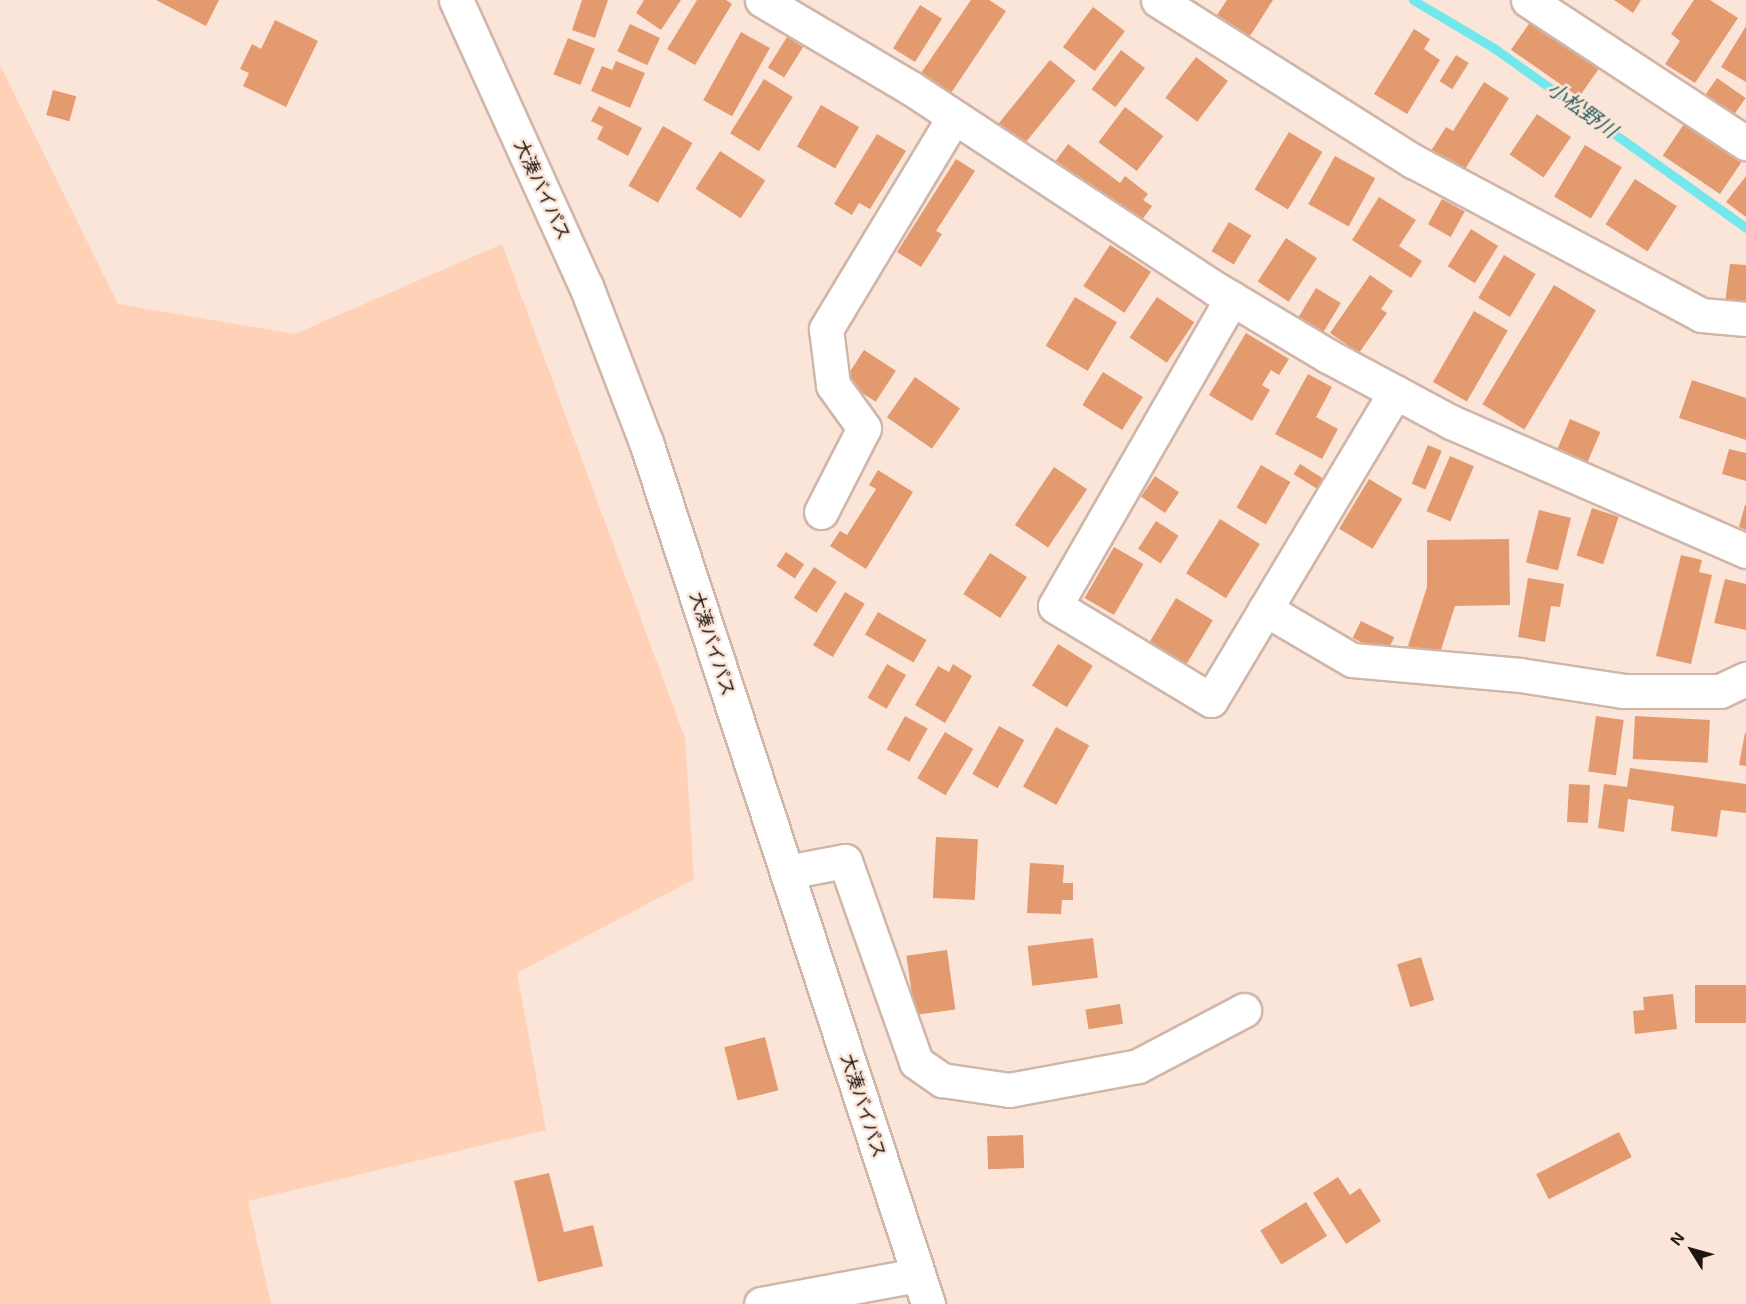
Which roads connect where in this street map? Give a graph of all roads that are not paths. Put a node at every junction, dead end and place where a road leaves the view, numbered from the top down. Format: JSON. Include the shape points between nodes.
{"nodes":[{"id":1,"x":456,"y":0,"type":"edge"},
{"id":2,"x":762,"y":0,"type":"edge"},
{"id":3,"x":1158,"y":0,"type":"edge"},
{"id":4,"x":1528,"y":0,"type":"edge"},
{"id":5,"x":954,"y":117,"type":"junction"},
{"id":6,"x":1746,"y":143,"type":"edge"},
{"id":7,"x":1232,"y":298,"type":"junction"},
{"id":8,"x":1746,"y":319,"type":"edge"},
{"id":9,"x":1395,"y":392,"type":"junction"},
{"id":10,"x":821,"y":512,"type":"dead end"},
{"id":11,"x":1746,"y":551,"type":"edge"},
{"id":12,"x":1265,"y":609,"type":"junction"},
{"id":13,"x":1746,"y":679,"type":"edge"},
{"id":14,"x":787,"y":872,"type":"junction"},
{"id":15,"x":1244,"y":1010,"type":"dead end"},
{"id":16,"x":923,"y":1289,"type":"edge"},
{"id":17,"x":761,"y":1304,"type":"edge"}],
"edges":[{"from":1,"to":14,"type":"main road","name":"大湊バイパス","via":[[586,286],[646,442]]},
{"from":2,"to":5,"type":"main road"},
{"from":3,"to":8,"type":"main road","via":[[1413,161],[1701,315]]},
{"from":4,"to":6,"type":"main road"},
{"from":5,"to":7,"type":"main road"},
{"from":5,"to":10,"type":"main road","via":[[826,329],[833,386],[864,428]]},
{"from":7,"to":9,"type":"main road"},
{"from":7,"to":12,"type":"main road","via":[[1055,606],[1211,700]]},
{"from":9,"to":11,"type":"main road","via":[[1451,422]]},
{"from":9,"to":12,"type":"main road"},
{"from":12,"to":13,"type":"main road","via":[[1352,660],[1520,675],[1623,691],[1720,691]]},
{"from":14,"to":15,"type":"main road","via":[[845,861],[916,1062],[942,1080],[1009,1090],[1138,1066]]},
{"from":14,"to":16,"type":"main road","name":"大湊バイパス"},
{"from":16,"to":17,"type":"main road"}]}
